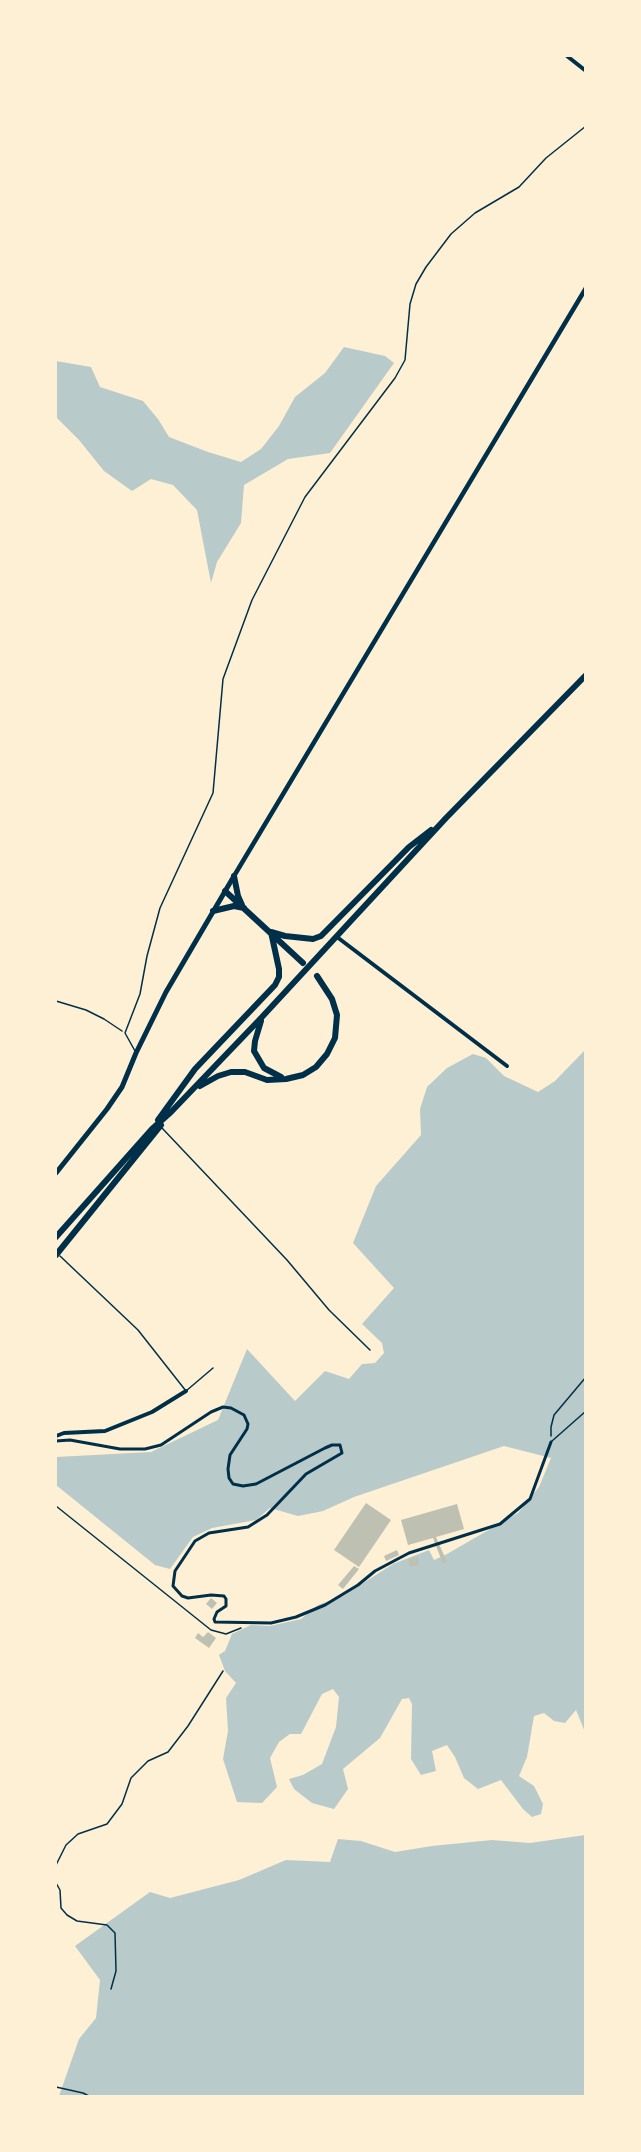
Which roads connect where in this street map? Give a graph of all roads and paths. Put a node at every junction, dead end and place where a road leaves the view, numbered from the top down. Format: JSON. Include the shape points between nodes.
{"nodes":[{"id":1,"x":567,"y":56,"type":"edge"},
{"id":2,"x":585,"y":71,"type":"edge"},
{"id":3,"x":585,"y":126,"type":"edge"},
{"id":4,"x":585,"y":288,"type":"edge"},
{"id":5,"x":585,"y":675,"type":"edge"},
{"id":6,"x":446,"y":818,"type":"junction"},
{"id":7,"x":234,"y":876,"type":"junction"},
{"id":8,"x":225,"y":891,"type":"junction"},
{"id":9,"x":244,"y":908,"type":"junction"},
{"id":10,"x":213,"y":911,"type":"junction"},
{"id":11,"x":271,"y":932,"type":"junction"},
{"id":12,"x":337,"y":937,"type":"junction"},
{"id":13,"x":303,"y":963,"type":"dead end"},
{"id":14,"x":317,"y":976,"type":"dead end"},
{"id":15,"x":56,"y":1001,"type":"edge"},
{"id":16,"x":262,"y":1017,"type":"junction"},
{"id":17,"x":125,"y":1034,"type":"junction"},
{"id":18,"x":136,"y":1053,"type":"junction"},
{"id":19,"x":507,"y":1066,"type":"dead end"},
{"id":20,"x":286,"y":1079,"type":"junction"},
{"id":21,"x":191,"y":1091,"type":"junction"},
{"id":22,"x":171,"y":1112,"type":"junction"},
{"id":23,"x":160,"y":1126,"type":"junction"},
{"id":24,"x":152,"y":1129,"type":"junction"},
{"id":25,"x":56,"y":1173,"type":"edge"},
{"id":26,"x":56,"y":1236,"type":"edge"},
{"id":27,"x":56,"y":1254,"type":"edge"},
{"id":28,"x":370,"y":1350,"type":"dead end"},
{"id":29,"x":213,"y":1368,"type":"dead end"},
{"id":30,"x":585,"y":1377,"type":"edge"},
{"id":31,"x":186,"y":1391,"type":"junction"},
{"id":32,"x":585,"y":1411,"type":"edge"},
{"id":33,"x":56,"y":1436,"type":"edge"},
{"id":34,"x":56,"y":1441,"type":"edge"},
{"id":35,"x":551,"y":1442,"type":"junction"},
{"id":36,"x":56,"y":1506,"type":"edge"},
{"id":37,"x":255,"y":1622,"type":"junction"},
{"id":38,"x":223,"y":1671,"type":"dead end"},
{"id":39,"x":56,"y":1864,"type":"edge"},
{"id":40,"x":56,"y":1882,"type":"edge"},
{"id":41,"x":111,"y":1989,"type":"dead end"},
{"id":42,"x":56,"y":2087,"type":"edge"},
{"id":43,"x":89,"y":2097,"type":"edge"}],
"edges":[{"from":1,"to":2,"type":"street"},
{"from":3,"to":17,"type":"lane","via":[[519,187],[475,213],[426,267],[410,304],[405,360],[305,497],[252,600],[223,679],[213,793],[160,908],[140,994]]},
{"from":4,"to":7,"type":"street"},
{"from":5,"to":6,"type":"main road"},
{"from":6,"to":11,"type":"main road","via":[[409,847],[321,936],[313,939]]},
{"from":6,"to":12,"type":"main road"},
{"from":7,"to":8,"type":"main road"},
{"from":7,"to":9,"type":"main road"},
{"from":8,"to":9,"type":"main road"},
{"from":8,"to":10,"type":"main road"},
{"from":9,"to":10,"type":"main road"},
{"from":9,"to":11,"type":"main road"},
{"from":10,"to":18,"type":"main road"},
{"from":11,"to":13,"type":"main road"},
{"from":11,"to":24,"type":"main road","via":[[279,969],[275,985],[195,1069]]},
{"from":12,"to":16,"type":"main road"},
{"from":12,"to":19,"type":"street"},
{"from":14,"to":20,"type":"main road","via":[[335,1007],[335,1038],[316,1067]]},
{"from":15,"to":17,"type":"path","via":[[86,1010]]},
{"from":16,"to":20,"type":"main road","via":[[254,1051],[264,1068]]},
{"from":16,"to":21,"type":"main road"},
{"from":17,"to":18,"type":"lane"},
{"from":18,"to":25,"type":"main road","via":[[122,1087]]},
{"from":20,"to":21,"type":"main road","via":[[267,1080],[245,1072],[231,1072]]},
{"from":21,"to":22,"type":"main road"},
{"from":22,"to":23,"type":"main road"},
{"from":22,"to":24,"type":"main road"},
{"from":23,"to":27,"type":"main road"},
{"from":23,"to":28,"type":"lane"},
{"from":24,"to":26,"type":"main road"},
{"from":27,"to":31,"type":"lane","via":[[138,1330]]},
{"from":29,"to":31,"type":"lane"},
{"from":30,"to":35,"type":"path","via":[[554,1415]]},
{"from":31,"to":33,"type":"street","via":[[152,1412],[105,1431]]},
{"from":32,"to":35,"type":"lane"},
{"from":34,"to":37,"type":"street","via":[[145,1449],[161,1445],[211,1412],[231,1408],[244,1415],[248,1424],[230,1455],[228,1469],[233,1484],[243,1486],[256,1484],[332,1445],[340,1445],[342,1453],[306,1474],[267,1515],[248,1527],[209,1533],[195,1540],[175,1571],[173,1586],[182,1596],[224,1596],[226,1606],[217,1612],[215,1622]]},
{"from":35,"to":37,"type":"street","via":[[530,1499],[500,1524],[409,1553],[325,1605],[296,1617]]},
{"from":36,"to":37,"type":"path","via":[[211,1630],[226,1634]]},
{"from":38,"to":39,"type":"path","via":[[168,1752],[148,1761],[131,1778],[122,1804],[107,1824],[78,1834],[66,1845]]},
{"from":40,"to":41,"type":"path","via":[[61,1908],[67,1915],[77,1921],[107,1925],[115,1933],[116,1971]]},
{"from":42,"to":43,"type":"lane"}]}
